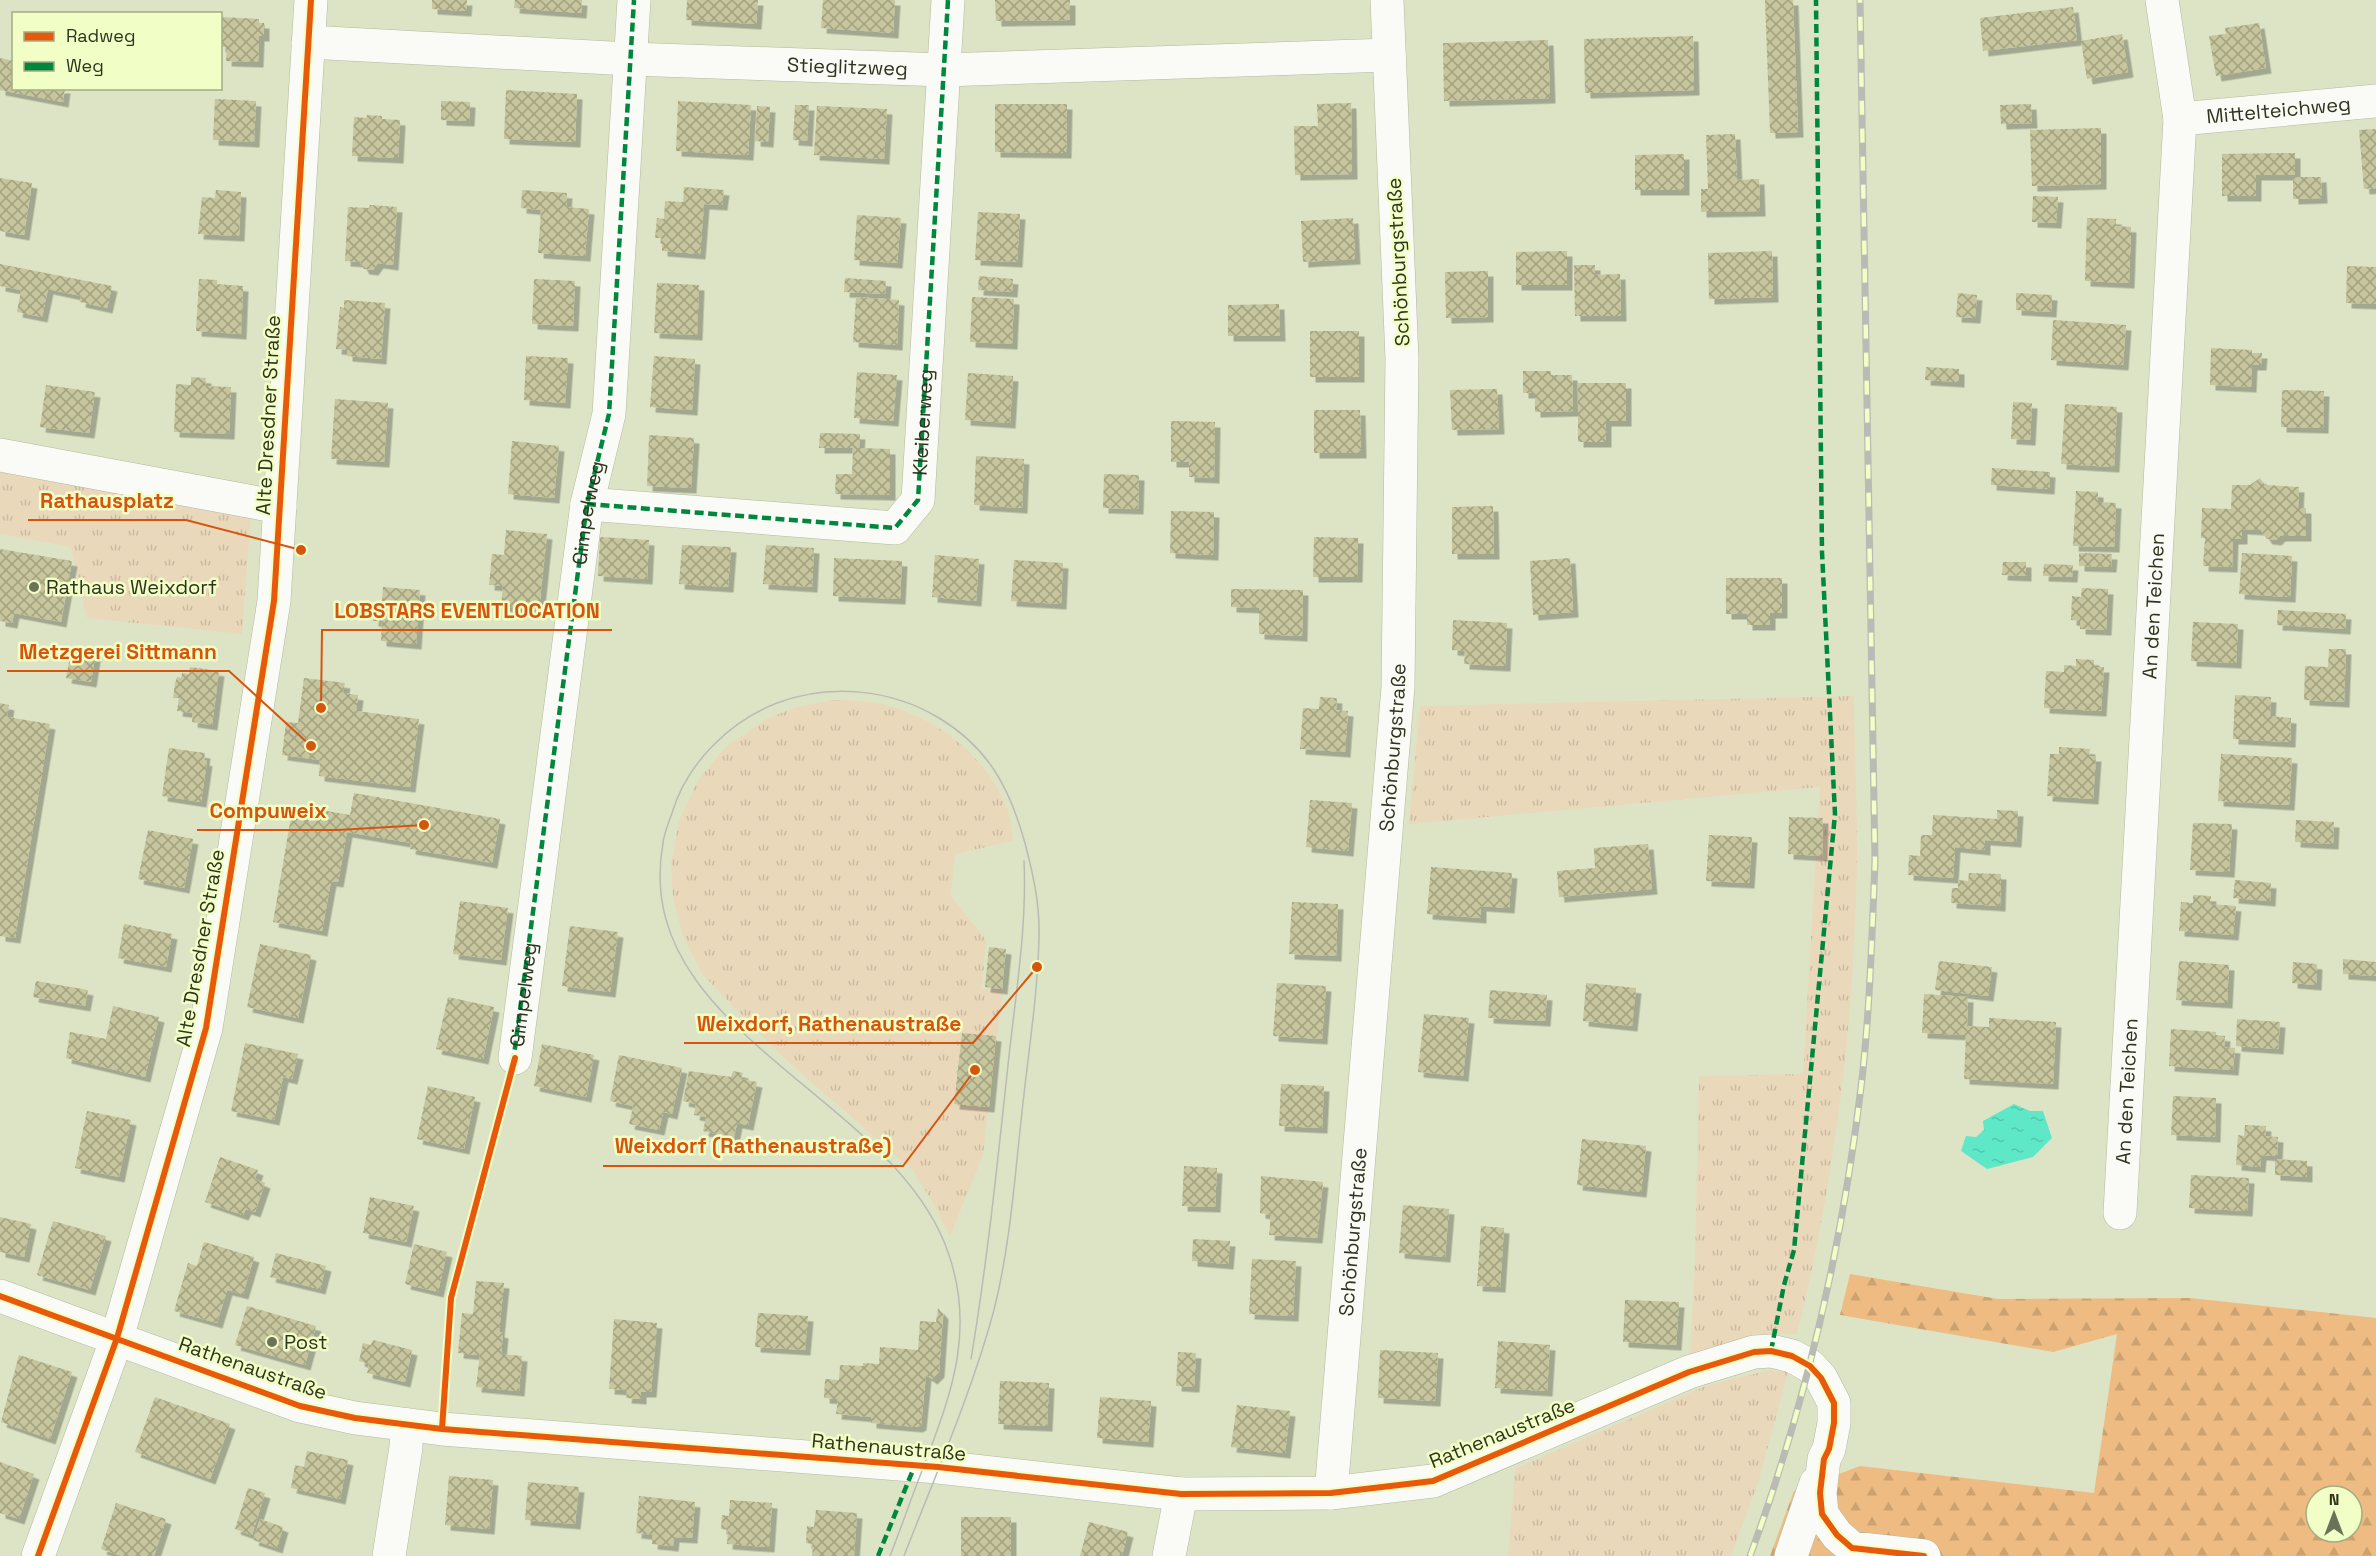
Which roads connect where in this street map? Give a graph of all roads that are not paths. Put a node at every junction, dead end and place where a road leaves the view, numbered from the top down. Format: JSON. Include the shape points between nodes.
{"nodes":[{"id":1,"x":311,"y":0,"type":"edge"},
{"id":2,"x":634,"y":0,"type":"edge"},
{"id":3,"x":948,"y":0,"type":"edge"},
{"id":4,"x":1387,"y":0,"type":"edge"},
{"id":5,"x":2162,"y":0,"type":"edge"},
{"id":6,"x":308,"y":42,"type":"junction"},
{"id":7,"x":1389,"y":55,"type":"junction"},
{"id":8,"x":630,"y":59,"type":"junction"},
{"id":9,"x":944,"y":70,"type":"junction"},
{"id":10,"x":2376,"y":100,"type":"edge"},
{"id":11,"x":2180,"y":119,"type":"junction"},
{"id":12,"x":0,"y":455,"type":"edge"},
{"id":13,"x":587,"y":504,"type":"junction"},
{"id":14,"x":280,"y":507,"type":"junction"},
{"id":15,"x":515,"y":1058,"type":"dead end"},
{"id":16,"x":2120,"y":1213,"type":"dead end"},
{"id":17,"x":0,"y":1296,"type":"edge"},
{"id":18,"x":117,"y":1338,"type":"junction"},
{"id":19,"x":407,"y":1425,"type":"junction"},
{"id":20,"x":1824,"y":1458,"type":"junction"},
{"id":21,"x":1331,"y":1493,"type":"junction"},
{"id":22,"x":1180,"y":1494,"type":"junction"},
{"id":23,"x":1881,"y":1555,"type":"edge"},
{"id":24,"x":38,"y":1556,"type":"edge"},
{"id":25,"x":389,"y":1556,"type":"edge"},
{"id":26,"x":1168,"y":1556,"type":"edge"},
{"id":27,"x":1791,"y":1556,"type":"edge"},
{"id":28,"x":1924,"y":1556,"type":"edge"}],
"edges":[{"from":1,"to":6,"type":"street","name":"Alte Dresdner Straße"},
{"from":2,"to":8,"type":"street","name":"Gimpelweg"},
{"from":3,"to":9,"type":"street","name":"Kleiberweg"},
{"from":4,"to":7,"type":"street","name":"Schönburgstraße"},
{"from":5,"to":11,"type":"street","name":"An den Teichen"},
{"from":6,"to":8,"type":"street","name":"Stieglitzweg"},
{"from":6,"to":14,"type":"street","name":"Alte Dresdner Straße"},
{"from":7,"to":9,"type":"street","name":"Stieglitzweg"},
{"from":7,"to":21,"type":"street","name":"Schönburgstraße","via":[[1402,359],[1398,687]]},
{"from":8,"to":9,"type":"street","name":"Stieglitzweg"},
{"from":8,"to":13,"type":"street","name":"Gimpelweg","via":[[609,414]]},
{"from":9,"to":13,"type":"street","name":"Kleiberweg","via":[[918,500],[895,528]]},
{"from":10,"to":11,"type":"street","name":"Mittelteichweg"},
{"from":11,"to":16,"type":"street","name":"An den Teichen"},
{"from":12,"to":14,"type":"street"},
{"from":13,"to":15,"type":"street","name":"Gimpelweg"},
{"from":14,"to":18,"type":"street","name":"Alte Dresdner Straße","via":[[274,602],[206,1028]]},
{"from":17,"to":18,"type":"street","name":"Rathenaustraße"},
{"from":18,"to":19,"type":"street","name":"Rathenaustraße","via":[[300,1406]]},
{"from":18,"to":24,"type":"street","name":"Alte Dresdner Straße"},
{"from":19,"to":22,"type":"street","name":"Rathenaustraße","via":[[938,1467]]},
{"from":19,"to":25,"type":"street"},
{"from":20,"to":21,"type":"street","name":"Rathenaustraße","via":[[1834,1423],[1834,1403],[1821,1377],[1792,1356],[1754,1352],[1689,1372],[1433,1481]]},
{"from":20,"to":23,"type":"street","via":[[1822,1514],[1852,1548]]},
{"from":20,"to":27,"type":"street"},
{"from":21,"to":22,"type":"street","name":"Rathenaustraße"},
{"from":22,"to":26,"type":"street"},
{"from":23,"to":28,"type":"street"}]}
